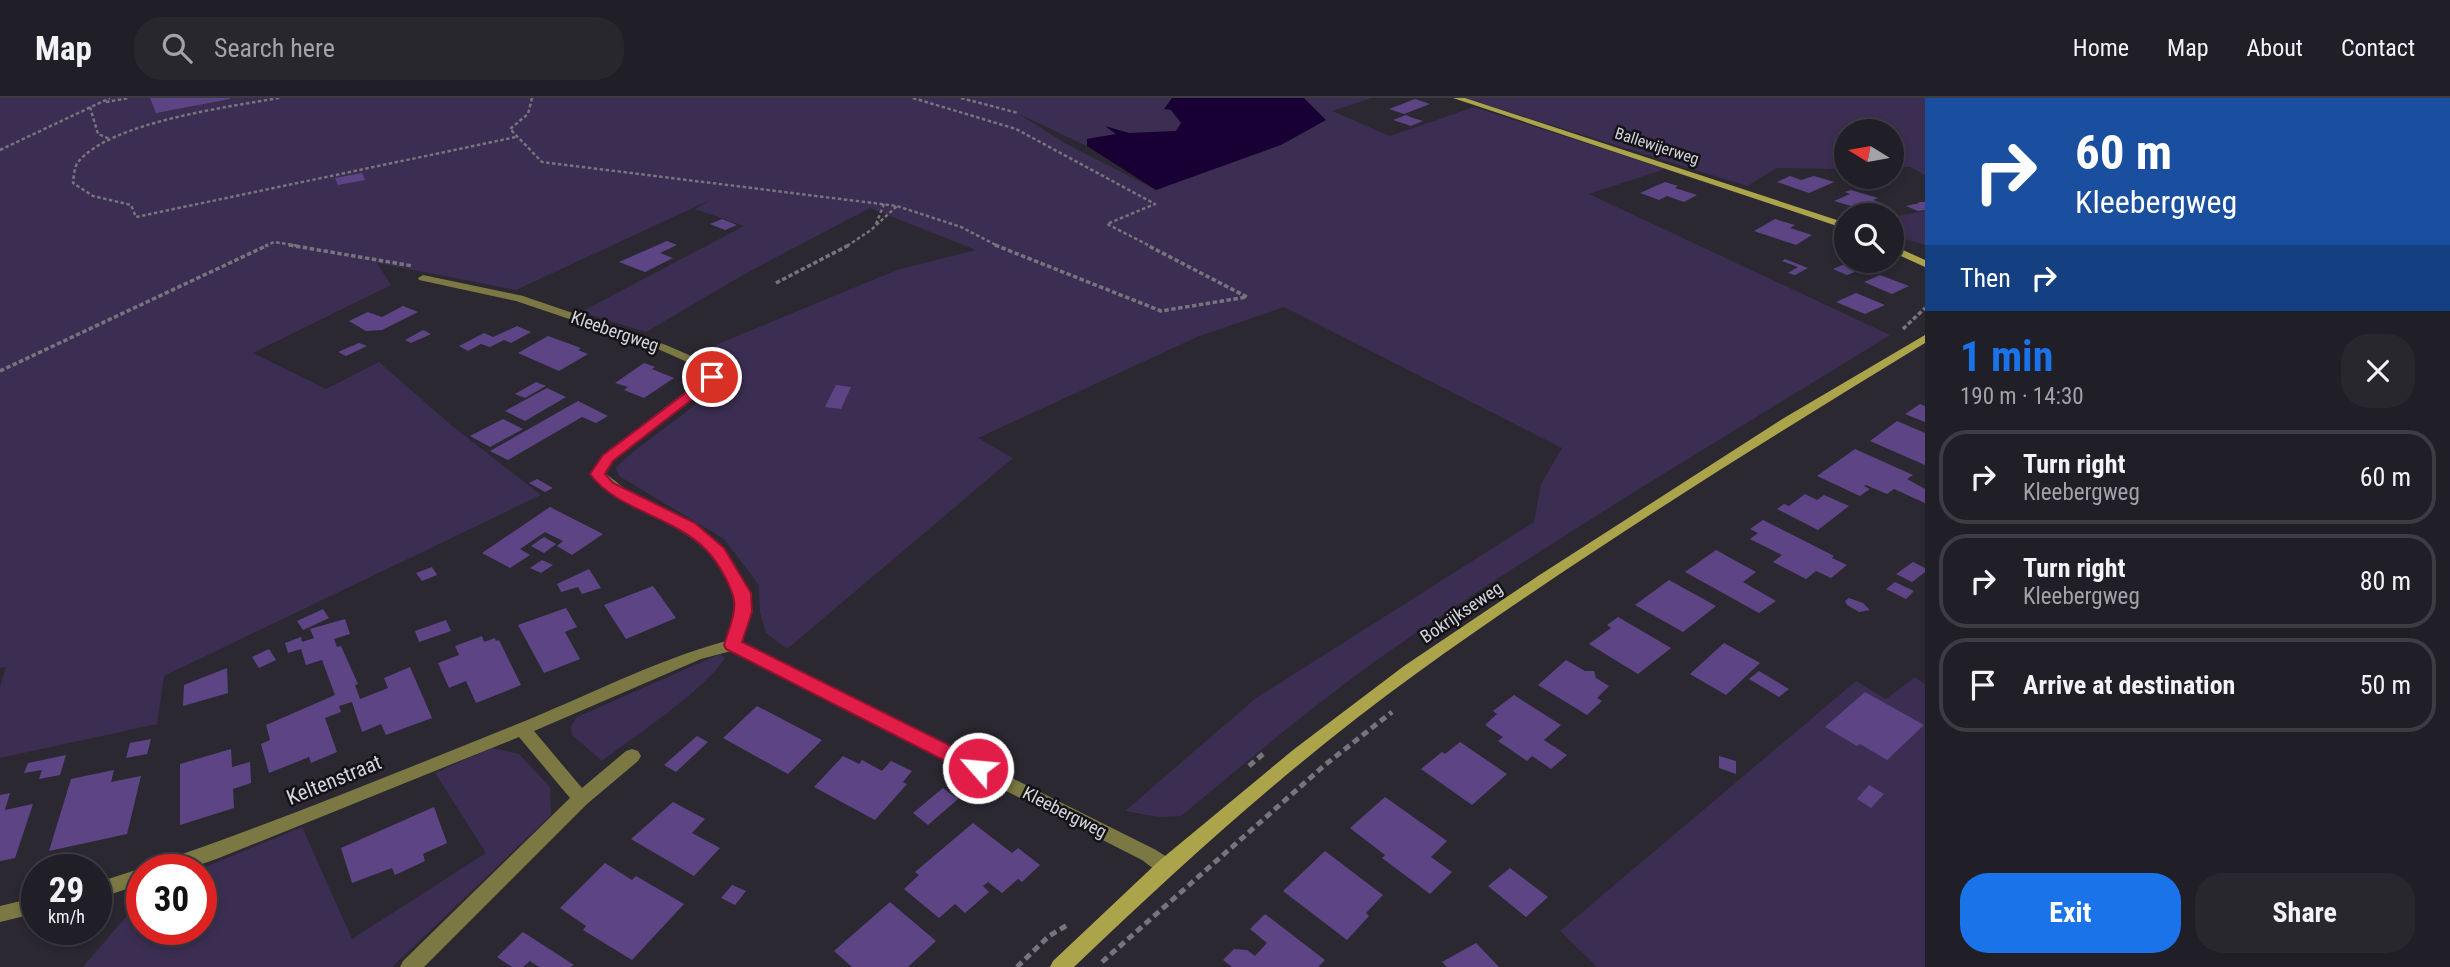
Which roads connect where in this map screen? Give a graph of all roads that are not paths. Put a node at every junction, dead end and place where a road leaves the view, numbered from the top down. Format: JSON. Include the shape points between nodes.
{"nodes":[{"id":1,"x":1457,"y":98,"type":"edge"},
{"id":2,"x":1834,"y":222,"type":"edge"},
{"id":3,"x":1904,"y":246,"type":"edge"},
{"id":4,"x":1904,"y":254,"type":"edge"},
{"id":5,"x":1925,"y":254,"type":"edge"},
{"id":6,"x":1925,"y":264,"type":"edge"},
{"id":7,"x":419,"y":272,"type":"road end"},
{"id":8,"x":1924,"y":334,"type":"edge"},
{"id":9,"x":733,"y":645,"type":"junction"},
{"id":10,"x":522,"y":729,"type":"junction"},
{"id":11,"x":632,"y":756,"type":"dead end"},
{"id":12,"x":581,"y":799,"type":"junction"},
{"id":13,"x":209,"y":854,"type":"edge"},
{"id":14,"x":1166,"y":867,"type":"junction"},
{"id":15,"x":21,"y":909,"type":"edge"},
{"id":16,"x":0,"y":914,"type":"edge"},
{"id":17,"x":410,"y":967,"type":"edge"},
{"id":18,"x":1060,"y":967,"type":"edge"}],
"edges":[{"from":1,"to":2,"type":"street","name":"Ballewijerweg"},
{"from":3,"to":5,"type":"street"},
{"from":4,"to":6,"type":"street"},
{"from":7,"to":9,"type":"street","name":"Kleebergweg","via":[[519,298],[710,368],[712,377],[608,458],[598,474],[608,486],[690,527],[719,552],[743,593],[743,612]]},
{"from":8,"to":14,"type":"street","name":"Bokrijkseweg","via":[[1410,670],[1299,755]]},
{"from":9,"to":10,"type":"street","name":"Keltenstraat","via":[[696,655]]},
{"from":9,"to":14,"type":"street","name":"Kleebergweg"},
{"from":10,"to":12,"type":"street"},
{"from":10,"to":13,"type":"street","name":"Keltenstraat"},
{"from":11,"to":12,"type":"street"},
{"from":12,"to":17,"type":"street"},
{"from":14,"to":18,"type":"street","name":"Bokrijkseweg"},
{"from":15,"to":16,"type":"street"}]}
